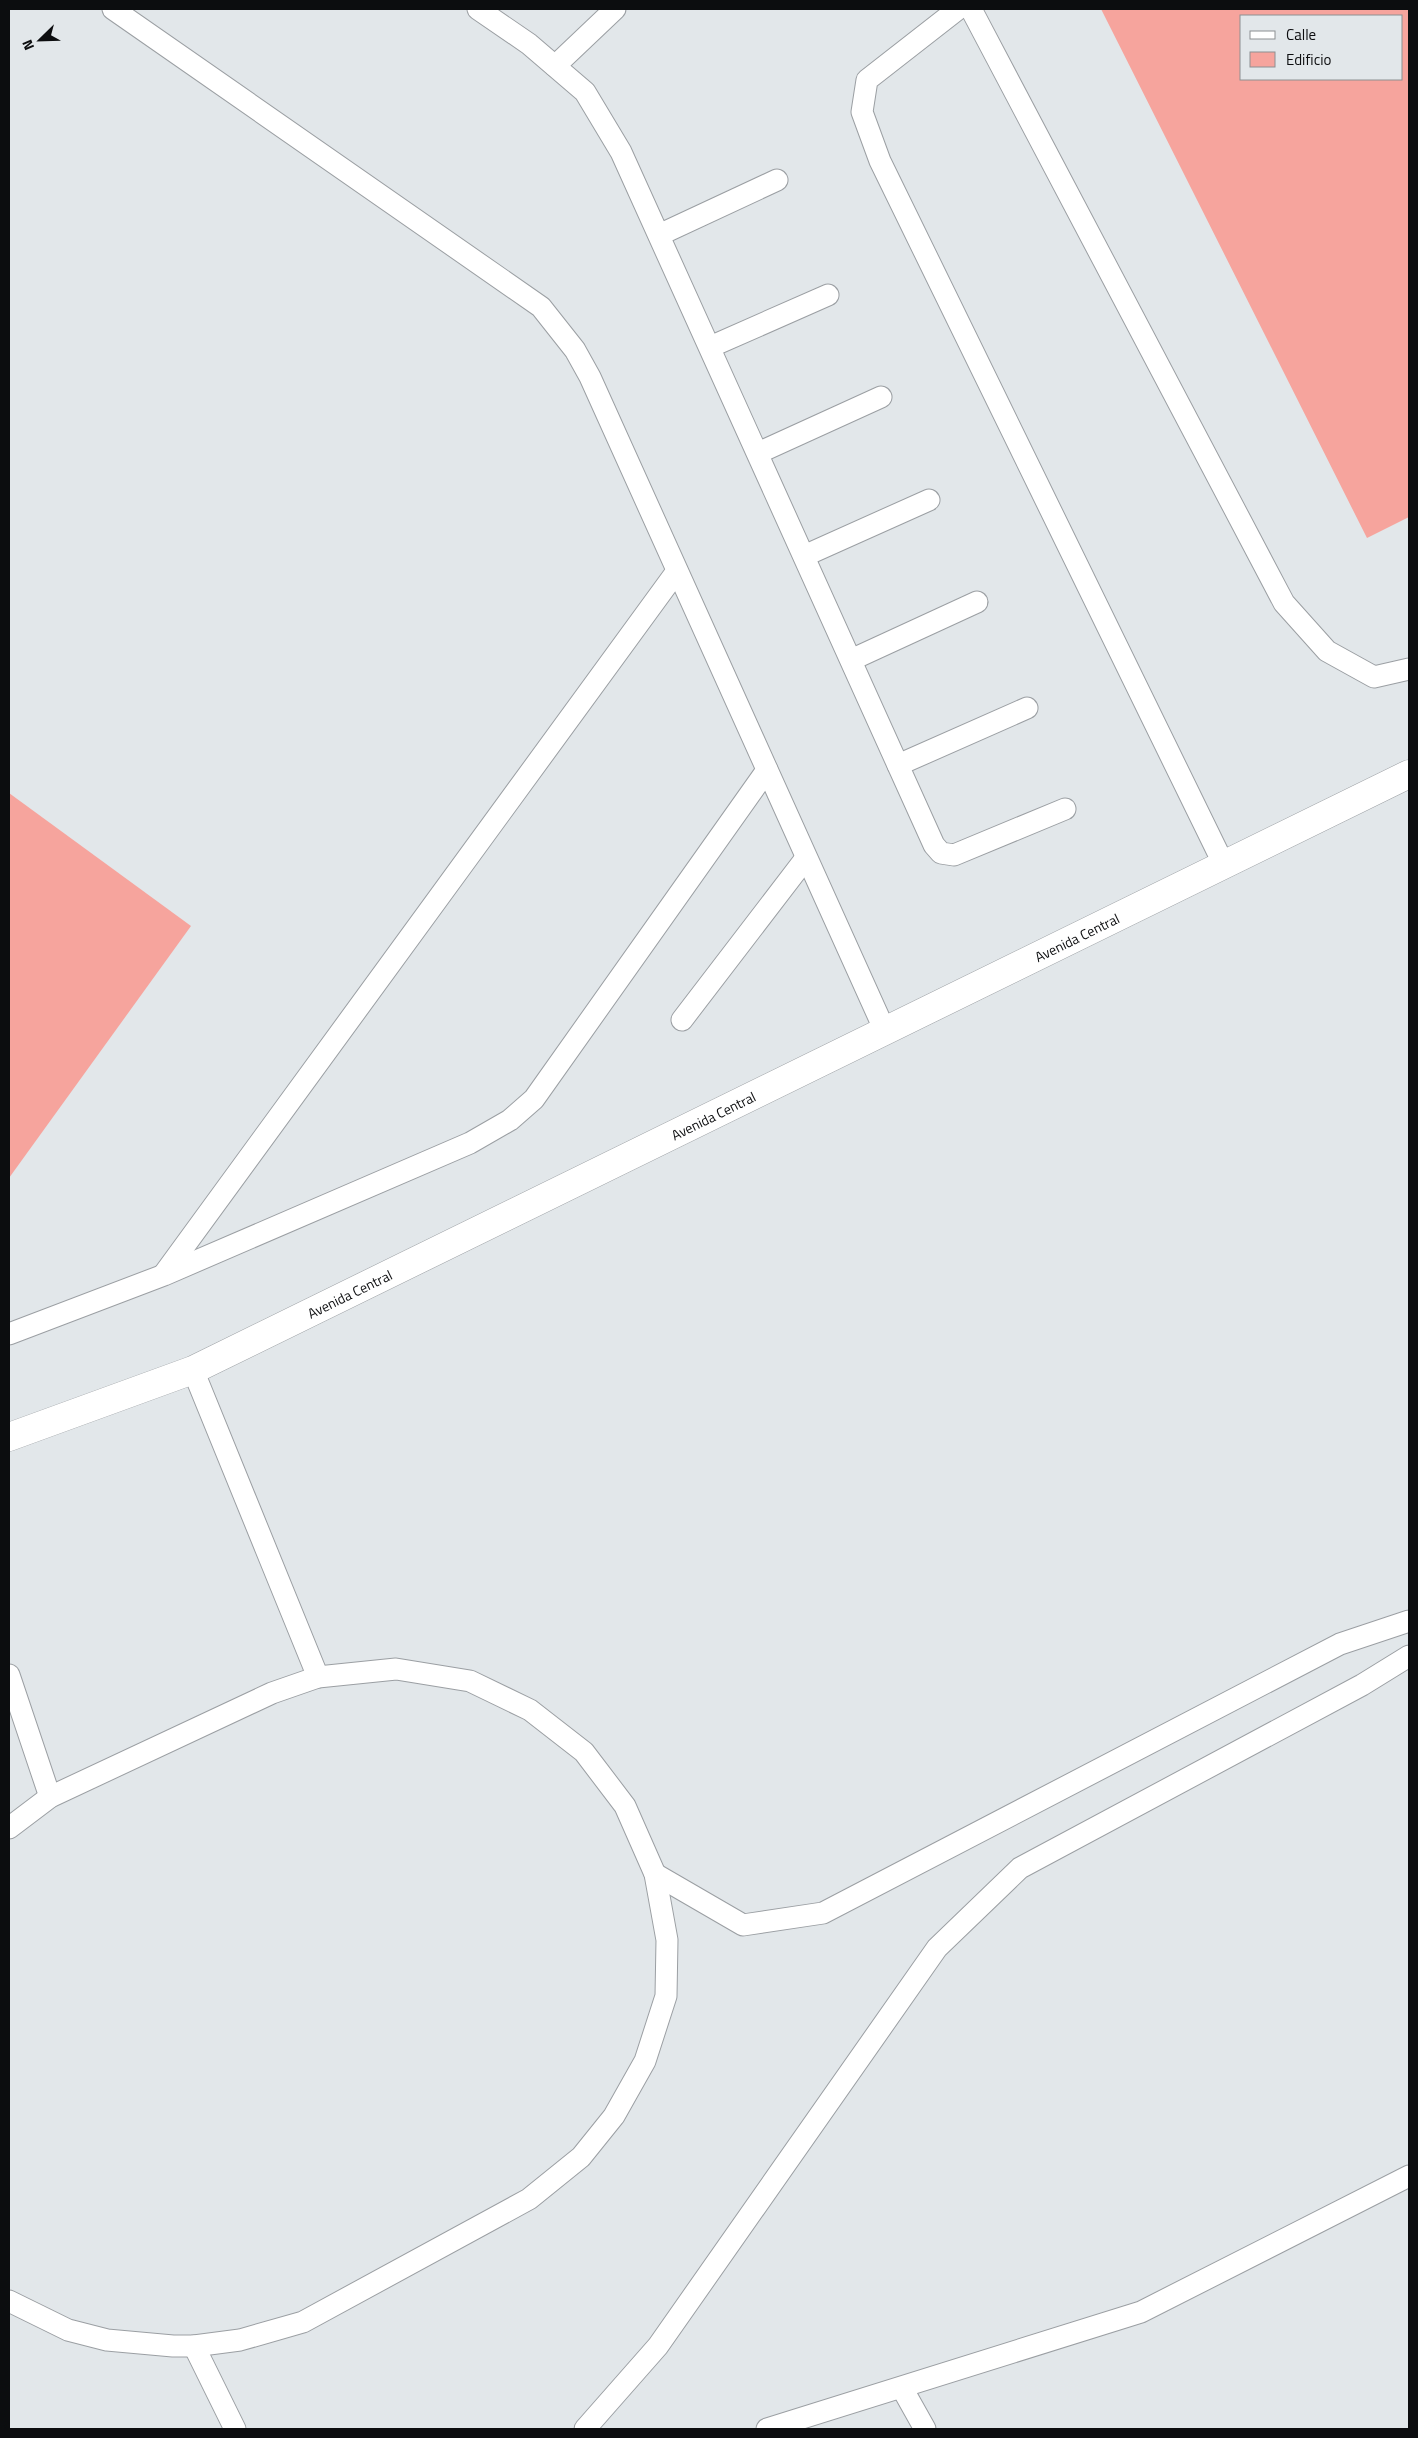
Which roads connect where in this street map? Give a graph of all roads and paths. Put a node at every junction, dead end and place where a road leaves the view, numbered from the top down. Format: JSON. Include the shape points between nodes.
{"nodes":[{"id":1,"x":113,"y":9,"type":"edge"},
{"id":2,"x":478,"y":9,"type":"edge"},
{"id":3,"x":615,"y":9,"type":"edge"},
{"id":4,"x":958,"y":9,"type":"edge"},
{"id":5,"x":972,"y":9,"type":"edge"},
{"id":6,"x":554,"y":66,"type":"junction"},
{"id":7,"x":777,"y":180,"type":"dead end"},
{"id":8,"x":659,"y":235,"type":"junction"},
{"id":9,"x":828,"y":295,"type":"dead end"},
{"id":10,"x":710,"y":347,"type":"junction"},
{"id":11,"x":881,"y":397,"type":"dead end"},
{"id":12,"x":758,"y":453,"type":"junction"},
{"id":13,"x":929,"y":500,"type":"dead end"},
{"id":14,"x":804,"y":556,"type":"junction"},
{"id":15,"x":677,"y":571,"type":"junction"},
{"id":16,"x":977,"y":602,"type":"dead end"},
{"id":17,"x":851,"y":660,"type":"junction"},
{"id":18,"x":1409,"y":669,"type":"edge"},
{"id":19,"x":1027,"y":708,"type":"dead end"},
{"id":20,"x":898,"y":765,"type":"junction"},
{"id":21,"x":767,"y":770,"type":"junction"},
{"id":22,"x":1409,"y":774,"type":"edge"},
{"id":23,"x":1065,"y":809,"type":"dead end"},
{"id":24,"x":806,"y":858,"type":"junction"},
{"id":25,"x":1224,"y":865,"type":"junction"},
{"id":26,"x":682,"y":1020,"type":"dead end"},
{"id":27,"x":884,"y":1031,"type":"junction"},
{"id":28,"x":164,"y":1275,"type":"junction"},
{"id":29,"x":9,"y":1334,"type":"edge"},
{"id":30,"x":194,"y":1370,"type":"junction"},
{"id":31,"x":9,"y":1437,"type":"edge"},
{"id":32,"x":1409,"y":1622,"type":"edge"},
{"id":33,"x":1409,"y":1656,"type":"edge"},
{"id":34,"x":9,"y":1675,"type":"edge"},
{"id":35,"x":318,"y":1677,"type":"junction"},
{"id":36,"x":50,"y":1797,"type":"junction"},
{"id":37,"x":9,"y":1828,"type":"edge"},
{"id":38,"x":655,"y":1874,"type":"junction"},
{"id":39,"x":1409,"y":2176,"type":"edge"},
{"id":40,"x":9,"y":2300,"type":"edge"},
{"id":41,"x":194,"y":2346,"type":"junction"},
{"id":42,"x":902,"y":2388,"type":"junction"},
{"id":43,"x":235,"y":2429,"type":"edge"},
{"id":44,"x":585,"y":2429,"type":"edge"},
{"id":45,"x":767,"y":2429,"type":"edge"},
{"id":46,"x":925,"y":2429,"type":"edge"}],
"edges":[{"from":1,"to":15,"type":"lane","via":[[541,307],[575,350],[590,377]]},
{"from":2,"to":6,"type":"lane","via":[[529,44]]},
{"from":3,"to":6,"type":"lane"},
{"from":4,"to":25,"type":"lane","via":[[867,80],[862,112],[880,161]]},
{"from":5,"to":18,"type":"lane","via":[[1284,603],[1327,651],[1374,677]]},
{"from":6,"to":8,"type":"lane","via":[[585,92],[621,152]]},
{"from":7,"to":8,"type":"lane"},
{"from":8,"to":10,"type":"lane"},
{"from":9,"to":10,"type":"lane"},
{"from":10,"to":12,"type":"lane"},
{"from":11,"to":12,"type":"lane"},
{"from":12,"to":14,"type":"lane"},
{"from":13,"to":14,"type":"lane"},
{"from":14,"to":17,"type":"lane"},
{"from":15,"to":21,"type":"lane"},
{"from":15,"to":28,"type":"lane"},
{"from":16,"to":17,"type":"lane"},
{"from":17,"to":20,"type":"lane"},
{"from":19,"to":20,"type":"lane"},
{"from":20,"to":23,"type":"lane","via":[[934,845],[941,853],[954,855]]},
{"from":21,"to":24,"type":"lane"},
{"from":21,"to":28,"type":"lane","via":[[534,1099],[510,1120],[470,1143]]},
{"from":22,"to":25,"type":"street","name":"Avenida Central"},
{"from":24,"to":26,"type":"lane"},
{"from":24,"to":27,"type":"lane"},
{"from":25,"to":27,"type":"street","name":"Avenida Central"},
{"from":27,"to":30,"type":"street","name":"Avenida Central"},
{"from":28,"to":29,"type":"lane"},
{"from":30,"to":31,"type":"street","name":"Avenida Central"},
{"from":30,"to":35,"type":"lane"},
{"from":32,"to":38,"type":"lane","via":[[1340,1644],[823,1913],[743,1925]]},
{"from":33,"to":44,"type":"lane","via":[[1362,1685],[1020,1868],[938,1948],[658,2346]]},
{"from":34,"to":36,"type":"lane"},
{"from":35,"to":36,"type":"lane","via":[[272,1693]]},
{"from":35,"to":38,"type":"lane","via":[[396,1668],[470,1681],[530,1710],[584,1752],[625,1806]]},
{"from":36,"to":37,"type":"lane"},
{"from":38,"to":41,"type":"lane","via":[[668,1940],[666,1996],[645,2061],[614,2116],[581,2157],[529,2198],[303,2322],[240,2340]]},
{"from":39,"to":42,"type":"lane","via":[[1141,2312]]},
{"from":40,"to":41,"type":"lane","via":[[68,2330],[107,2340]]},
{"from":41,"to":43,"type":"lane"},
{"from":42,"to":45,"type":"lane"},
{"from":42,"to":46,"type":"lane"}]}
